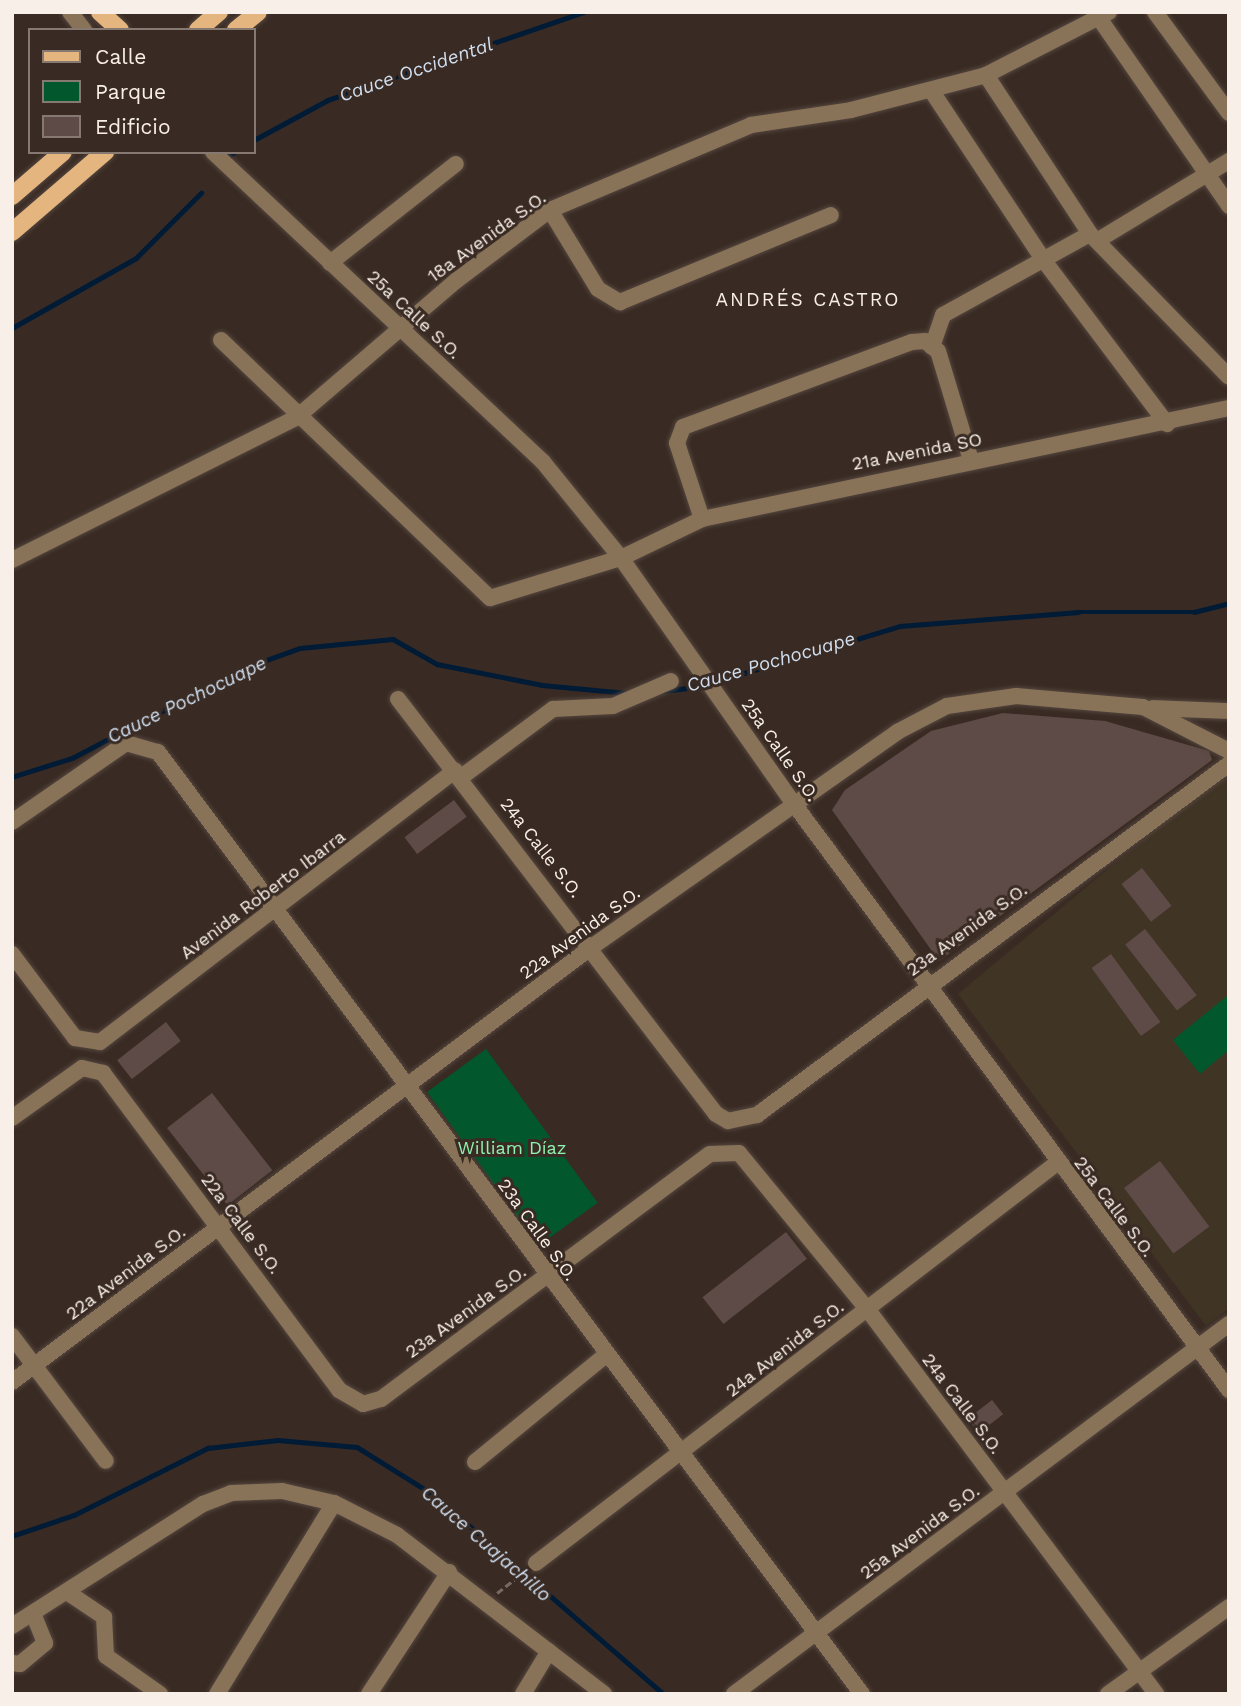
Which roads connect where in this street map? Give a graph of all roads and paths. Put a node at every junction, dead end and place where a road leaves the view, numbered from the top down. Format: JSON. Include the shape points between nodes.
{"nodes":[{"id":1,"x":71,"y":12,"type":"edge"},
{"id":2,"x":99,"y":12,"type":"edge"},
{"id":3,"x":219,"y":12,"type":"edge"},
{"id":4,"x":258,"y":12,"type":"edge"},
{"id":5,"x":1155,"y":12,"type":"edge"},
{"id":6,"x":1104,"y":15,"type":"edge"},
{"id":7,"x":83,"y":28,"type":"edge"},
{"id":8,"x":110,"y":28,"type":"edge"},
{"id":9,"x":118,"y":28,"type":"edge"},
{"id":10,"x":200,"y":28,"type":"edge"},
{"id":11,"x":238,"y":28,"type":"edge"},
{"id":12,"x":986,"y":75,"type":"junction"},
{"id":13,"x":931,"y":90,"type":"junction"},
{"id":14,"x":1229,"y":113,"type":"edge"},
{"id":15,"x":61,"y":154,"type":"edge"},
{"id":16,"x":103,"y":154,"type":"edge"},
{"id":17,"x":215,"y":154,"type":"edge"},
{"id":18,"x":1229,"y":161,"type":"edge"},
{"id":19,"x":456,"y":164,"type":"dead end"},
{"id":20,"x":1204,"y":174,"type":"junction"},
{"id":21,"x":12,"y":196,"type":"edge"},
{"id":22,"x":1229,"y":206,"type":"edge"},
{"id":23,"x":550,"y":210,"type":"junction"},
{"id":24,"x":831,"y":215,"type":"dead end"},
{"id":25,"x":12,"y":232,"type":"edge"},
{"id":26,"x":1095,"y":237,"type":"junction"},
{"id":27,"x":1045,"y":262,"type":"junction"},
{"id":28,"x":330,"y":263,"type":"junction"},
{"id":29,"x":401,"y":329,"type":"junction"},
{"id":30,"x":221,"y":340,"type":"dead end"},
{"id":31,"x":932,"y":346,"type":"junction"},
{"id":32,"x":1229,"y":377,"type":"edge"},
{"id":33,"x":1229,"y":408,"type":"edge"},
{"id":34,"x":297,"y":417,"type":"junction"},
{"id":35,"x":1167,"y":424,"type":"junction"},
{"id":36,"x":971,"y":460,"type":"junction"},
{"id":37,"x":702,"y":519,"type":"junction"},
{"id":38,"x":621,"y":558,"type":"junction"},
{"id":39,"x":12,"y":559,"type":"edge"},
{"id":40,"x":671,"y":681,"type":"dead end"},
{"id":41,"x":398,"y":699,"type":"dead end"},
{"id":42,"x":1143,"y":707,"type":"junction"},
{"id":43,"x":1229,"y":711,"type":"edge"},
{"id":44,"x":1229,"y":751,"type":"edge"},
{"id":45,"x":1229,"y":764,"type":"edge"},
{"id":46,"x":458,"y":775,"type":"junction"},
{"id":47,"x":794,"y":804,"type":"junction"},
{"id":48,"x":12,"y":822,"type":"edge"},
{"id":49,"x":278,"y":909,"type":"junction"},
{"id":50,"x":593,"y":946,"type":"junction"},
{"id":51,"x":12,"y":954,"type":"edge"},
{"id":52,"x":928,"y":982,"type":"junction"},
{"id":53,"x":408,"y":1085,"type":"junction"},
{"id":54,"x":12,"y":1118,"type":"edge"},
{"id":55,"x":728,"y":1121,"type":"joint"},
{"id":56,"x":727,"y":1150,"type":"joint"},
{"id":57,"x":1056,"y":1163,"type":"junction"},
{"id":58,"x":219,"y":1227,"type":"junction"},
{"id":59,"x":546,"y":1277,"type":"junction"},
{"id":60,"x":868,"y":1310,"type":"junction"},
{"id":61,"x":1229,"y":1324,"type":"edge"},
{"id":62,"x":12,"y":1336,"type":"edge"},
{"id":63,"x":1197,"y":1348,"type":"junction"},
{"id":64,"x":607,"y":1354,"type":"junction"},
{"id":65,"x":34,"y":1366,"type":"junction"},
{"id":66,"x":12,"y":1382,"type":"edge"},
{"id":67,"x":1229,"y":1390,"type":"edge"},
{"id":68,"x":363,"y":1404,"type":"joint"},
{"id":69,"x":682,"y":1453,"type":"junction"},
{"id":70,"x":106,"y":1461,"type":"dead end"},
{"id":71,"x":475,"y":1462,"type":"dead end"},
{"id":72,"x":1004,"y":1493,"type":"junction"},
{"id":73,"x":334,"y":1503,"type":"junction"},
{"id":74,"x":536,"y":1563,"type":"joint"},
{"id":75,"x":449,"y":1572,"type":"junction"},
{"id":76,"x":508,"y":1584,"type":"dead end"},
{"id":77,"x":67,"y":1592,"type":"junction"},
{"id":78,"x":1229,"y":1607,"type":"edge"},
{"id":79,"x":33,"y":1613,"type":"junction"},
{"id":80,"x":12,"y":1626,"type":"edge"},
{"id":81,"x":817,"y":1634,"type":"junction"},
{"id":82,"x":549,"y":1651,"type":"junction"},
{"id":83,"x":12,"y":1663,"type":"edge"},
{"id":84,"x":1139,"y":1671,"type":"junction"},
{"id":85,"x":160,"y":1694,"type":"edge"},
{"id":86,"x":217,"y":1694,"type":"edge"},
{"id":87,"x":369,"y":1694,"type":"edge"},
{"id":88,"x":523,"y":1694,"type":"edge"},
{"id":89,"x":604,"y":1694,"type":"edge"},
{"id":90,"x":734,"y":1694,"type":"edge"},
{"id":91,"x":862,"y":1694,"type":"edge"},
{"id":92,"x":1108,"y":1694,"type":"edge"},
{"id":93,"x":1156,"y":1694,"type":"edge"}],
"edges":[{"from":1,"to":7,"type":"street"},
{"from":2,"to":8,"type":"street"},
{"from":2,"to":9,"type":"main road"},
{"from":3,"to":10,"type":"main road"},
{"from":4,"to":11,"type":"main road"},
{"from":5,"to":14,"type":"street"},
{"from":6,"to":12,"type":"street","name":"18a Avenida S.O."},
{"from":6,"to":20,"type":"street"},
{"from":12,"to":13,"type":"street","name":"18a Avenida S.O."},
{"from":12,"to":26,"type":"street"},
{"from":13,"to":23,"type":"street","name":"18a Avenida S.O.","via":[[751,125]]},
{"from":13,"to":27,"type":"street"},
{"from":15,"to":21,"type":"main road"},
{"from":16,"to":25,"type":"main road"},
{"from":17,"to":28,"type":"street","name":"25a Calle S.O."},
{"from":18,"to":20,"type":"street"},
{"from":19,"to":28,"type":"street"},
{"from":20,"to":22,"type":"street"},
{"from":20,"to":26,"type":"street"},
{"from":23,"to":24,"type":"street","via":[[598,289],[620,302]]},
{"from":23,"to":29,"type":"street","name":"18a Avenida S.O."},
{"from":26,"to":27,"type":"street"},
{"from":26,"to":32,"type":"street"},
{"from":27,"to":31,"type":"street","via":[[943,315]]},
{"from":27,"to":35,"type":"street"},
{"from":28,"to":29,"type":"street","name":"25a Calle S.O."},
{"from":29,"to":34,"type":"street","name":"18a Avenida S.O."},
{"from":29,"to":38,"type":"street","name":"25a Calle S.O.","via":[[543,462]]},
{"from":30,"to":34,"type":"street"},
{"from":31,"to":36,"type":"street","via":[[947,370]]},
{"from":31,"to":37,"type":"street","via":[[912,342],[847,362],[683,427],[677,443]]},
{"from":33,"to":35,"type":"street","name":"21a Avenida SO"},
{"from":34,"to":38,"type":"street","name":"21a Avenida SO","via":[[490,598]]},
{"from":34,"to":39,"type":"street","name":"18a Avenida S.O."},
{"from":35,"to":36,"type":"street","name":"21a Avenida SO"},
{"from":36,"to":37,"type":"street","name":"21a Avenida SO"},
{"from":37,"to":38,"type":"street","name":"21a Avenida SO"},
{"from":38,"to":47,"type":"street","name":"25a Calle S.O."},
{"from":40,"to":46,"type":"street","name":"Avenida Roberto Ibarra","via":[[613,706],[553,709]]},
{"from":41,"to":46,"type":"street","name":"24a Calle S.O."},
{"from":42,"to":43,"type":"street"},
{"from":42,"to":44,"type":"street","name":"22a Avenida S.O."},
{"from":42,"to":47,"type":"street","name":"22a Avenida S.O.","via":[[1016,696],[947,706],[897,732]]},
{"from":45,"to":52,"type":"street","name":"23a Avenida S.O."},
{"from":46,"to":49,"type":"street","name":"Avenida Roberto Ibarra"},
{"from":46,"to":50,"type":"street","name":"24a Calle S.O."},
{"from":47,"to":50,"type":"street","name":"22a Avenida S.O."},
{"from":47,"to":52,"type":"street","name":"25a Calle S.O."},
{"from":48,"to":49,"type":"street","name":"23a Calle S.O.","via":[[126,743],[158,752]]},
{"from":49,"to":51,"type":"street","name":"Avenida Roberto Ibarra","via":[[92,1045],[75,1038]]},
{"from":49,"to":53,"type":"street","name":"23a Calle S.O."},
{"from":50,"to":53,"type":"street","name":"22a Avenida S.O."},
{"from":50,"to":55,"type":"street","name":"24a Calle S.O.","via":[[716,1114]]},
{"from":52,"to":55,"type":"street","name":"23a Avenida S.O.","via":[[758,1115]]},
{"from":52,"to":57,"type":"street","name":"25a Calle S.O."},
{"from":53,"to":58,"type":"street","name":"22a Avenida S.O."},
{"from":53,"to":59,"type":"street","name":"23a Calle S.O."},
{"from":54,"to":58,"type":"street","name":"22a Calle S.O.","via":[[88,1067],[108,1078]]},
{"from":56,"to":59,"type":"street","name":"23a Avenida S.O.","via":[[710,1154]]},
{"from":56,"to":60,"type":"street","name":"24a Calle S.O.","via":[[754,1164]]},
{"from":57,"to":60,"type":"street","name":"24a Avenida S.O."},
{"from":57,"to":63,"type":"street","name":"25a Calle S.O."},
{"from":58,"to":65,"type":"street","name":"22a Avenida S.O."},
{"from":58,"to":68,"type":"street","name":"22a Calle S.O.","via":[[339,1390]]},
{"from":59,"to":64,"type":"street","name":"23a Calle S.O."},
{"from":59,"to":68,"type":"street","name":"23a Avenida S.O.","via":[[381,1399]]},
{"from":60,"to":69,"type":"street","name":"24a Avenida S.O."},
{"from":60,"to":72,"type":"street","name":"24a Calle S.O."},
{"from":61,"to":63,"type":"street","name":"25a Avenida S.O."},
{"from":62,"to":65,"type":"street"},
{"from":63,"to":67,"type":"street","name":"25a Calle S.O."},
{"from":63,"to":72,"type":"street","name":"25a Avenida S.O."},
{"from":64,"to":69,"type":"street","name":"23a Calle S.O."},
{"from":64,"to":71,"type":"street"},
{"from":65,"to":66,"type":"street","name":"22a Avenida S.O."},
{"from":65,"to":70,"type":"street"},
{"from":69,"to":74,"type":"street","name":"24a Avenida S.O."},
{"from":69,"to":81,"type":"street","name":"23a Calle S.O."},
{"from":72,"to":81,"type":"street","name":"25a Avenida S.O."},
{"from":72,"to":84,"type":"street","name":"24a Calle S.O."},
{"from":73,"to":75,"type":"street"},
{"from":73,"to":77,"type":"street","via":[[282,1491],[231,1493]]},
{"from":73,"to":86,"type":"street"},
{"from":74,"to":76,"type":"path"},
{"from":75,"to":82,"type":"street"},
{"from":75,"to":87,"type":"street"},
{"from":77,"to":79,"type":"street"},
{"from":77,"to":85,"type":"street","via":[[104,1617],[106,1656]]},
{"from":78,"to":84,"type":"street"},
{"from":79,"to":80,"type":"street"},
{"from":79,"to":83,"type":"street","via":[[45,1643],[20,1664]]},
{"from":81,"to":90,"type":"street","name":"25a Avenida S.O."},
{"from":81,"to":91,"type":"street","name":"23a Calle S.O."},
{"from":82,"to":88,"type":"street"},
{"from":82,"to":89,"type":"street"},
{"from":84,"to":92,"type":"street"},
{"from":84,"to":93,"type":"street","name":"24a Calle S.O."}]}
